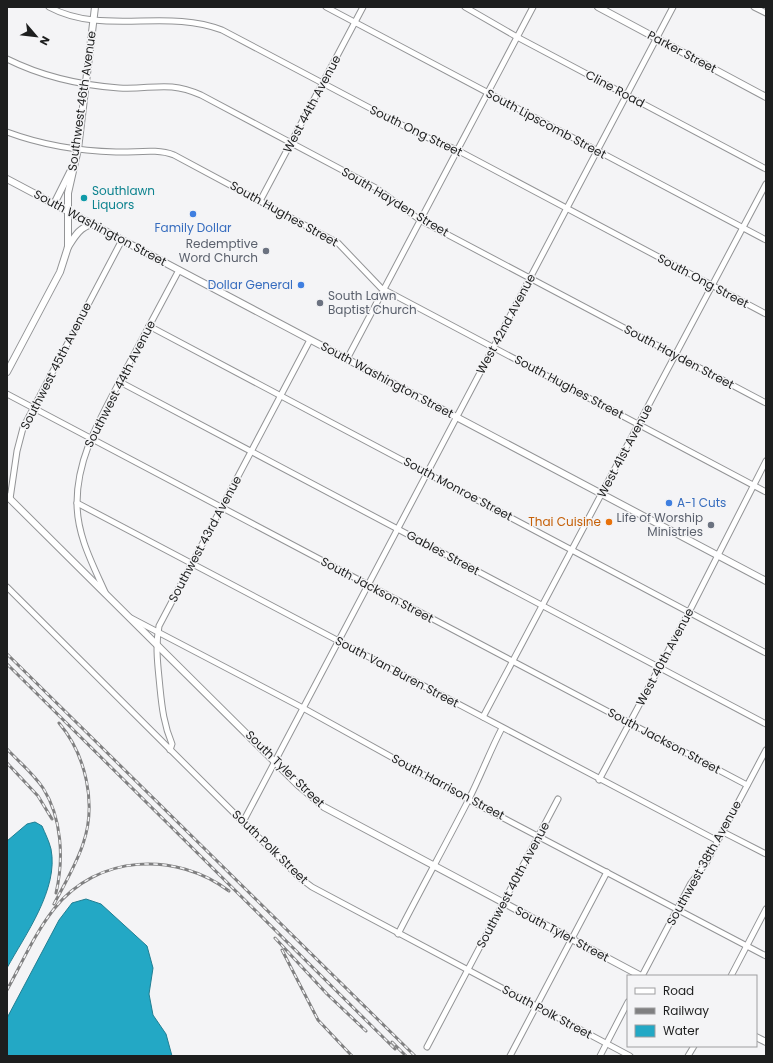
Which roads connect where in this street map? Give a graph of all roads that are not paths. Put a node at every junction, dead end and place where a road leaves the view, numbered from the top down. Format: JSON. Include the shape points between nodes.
{"nodes":[{"id":1,"x":49,"y":7,"type":"edge"},
{"id":2,"x":95,"y":7,"type":"edge"},
{"id":3,"x":326,"y":7,"type":"edge"},
{"id":4,"x":363,"y":7,"type":"edge"},
{"id":5,"x":465,"y":7,"type":"edge"},
{"id":6,"x":533,"y":7,"type":"edge"},
{"id":7,"x":598,"y":7,"type":"edge"},
{"id":8,"x":673,"y":7,"type":"edge"},
{"id":9,"x":754,"y":7,"type":"edge"},
{"id":10,"x":766,"y":13,"type":"edge"},
{"id":11,"x":93,"y":20,"type":"junction"},
{"id":12,"x":355,"y":22,"type":"junction"},
{"id":13,"x":517,"y":37,"type":"junction"},
{"id":14,"x":657,"y":38,"type":"junction"},
{"id":15,"x":7,"y":59,"type":"edge"},
{"id":16,"x":86,"y":84,"type":"junction"},
{"id":17,"x":323,"y":84,"type":"junction"},
{"id":18,"x":487,"y":92,"type":"junction"},
{"id":19,"x":627,"y":95,"type":"junction"},
{"id":20,"x":766,"y":96,"type":"edge"},
{"id":21,"x":7,"y":132,"type":"edge"},
{"id":22,"x":291,"y":143,"type":"junction"},
{"id":23,"x":457,"y":150,"type":"junction"},
{"id":24,"x":598,"y":151,"type":"junction"},
{"id":25,"x":77,"y":152,"type":"junction"},
{"id":26,"x":766,"y":169,"type":"edge"},
{"id":27,"x":7,"y":179,"type":"edge"},
{"id":28,"x":766,"y":184,"type":"edge"},
{"id":29,"x":260,"y":201,"type":"junction"},
{"id":30,"x":54,"y":204,"type":"junction"},
{"id":31,"x":567,"y":209,"type":"junction"},
{"id":32,"x":68,"y":211,"type":"junction"},
{"id":33,"x":420,"y":220,"type":"junction"},
{"id":34,"x":92,"y":224,"type":"junction"},
{"id":35,"x":743,"y":228,"type":"junction"},
{"id":36,"x":122,"y":240,"type":"junction"},
{"id":37,"x":766,"y":240,"type":"edge"},
{"id":38,"x":68,"y":247,"type":"junction"},
{"id":39,"x":179,"y":270,"type":"junction"},
{"id":40,"x":530,"y":279,"type":"junction"},
{"id":41,"x":712,"y":286,"type":"junction"},
{"id":42,"x":383,"y":289,"type":"junction"},
{"id":43,"x":766,"y":314,"type":"edge"},
{"id":44,"x":149,"y":326,"type":"junction"},
{"id":45,"x":310,"y":340,"type":"junction"},
{"id":46,"x":494,"y":347,"type":"junction"},
{"id":47,"x":676,"y":355,"type":"junction"},
{"id":48,"x":347,"y":359,"type":"junction"},
{"id":49,"x":7,"y":372,"type":"edge"},
{"id":50,"x":120,"y":382,"type":"junction"},
{"id":51,"x":7,"y":394,"type":"edge"},
{"id":52,"x":281,"y":395,"type":"junction"},
{"id":53,"x":766,"y":402,"type":"edge"},
{"id":54,"x":33,"y":408,"type":"junction"},
{"id":55,"x":456,"y":417,"type":"junction"},
{"id":56,"x":639,"y":425,"type":"junction"},
{"id":57,"x":91,"y":438,"type":"junction"},
{"id":58,"x":251,"y":452,"type":"junction"},
{"id":59,"x":766,"y":461,"type":"edge"},
{"id":60,"x":427,"y":473,"type":"junction"},
{"id":61,"x":753,"y":485,"type":"junction"},
{"id":62,"x":766,"y":492,"type":"edge"},
{"id":63,"x":602,"y":494,"type":"junction"},
{"id":64,"x":9,"y":497,"type":"edge"},
{"id":65,"x":77,"y":503,"type":"junction"},
{"id":66,"x":222,"y":508,"type":"junction"},
{"id":67,"x":398,"y":529,"type":"junction"},
{"id":68,"x":572,"y":550,"type":"junction"},
{"id":69,"x":717,"y":555,"type":"junction"},
{"id":70,"x":192,"y":564,"type":"junction"},
{"id":71,"x":766,"y":581,"type":"edge"},
{"id":72,"x":368,"y":585,"type":"junction"},
{"id":73,"x":7,"y":587,"type":"edge"},
{"id":74,"x":105,"y":593,"type":"junction"},
{"id":75,"x":543,"y":605,"type":"junction"},
{"id":76,"x":689,"y":612,"type":"junction"},
{"id":77,"x":130,"y":618,"type":"junction"},
{"id":78,"x":158,"y":632,"type":"junction"},
{"id":79,"x":338,"y":640,"type":"junction"},
{"id":80,"x":156,"y":643,"type":"junction"},
{"id":81,"x":766,"y":653,"type":"edge"},
{"id":82,"x":513,"y":661,"type":"junction"},
{"id":83,"x":659,"y":667,"type":"junction"},
{"id":84,"x":303,"y":708,"type":"junction"},
{"id":85,"x":483,"y":717,"type":"junction"},
{"id":86,"x":630,"y":723,"type":"junction"},
{"id":87,"x":766,"y":724,"type":"edge"},
{"id":88,"x":502,"y":728,"type":"junction"},
{"id":89,"x":170,"y":750,"type":"junction"},
{"id":90,"x":766,"y":750,"type":"edge"},
{"id":91,"x":760,"y":761,"type":"junction"},
{"id":92,"x":275,"y":762,"type":"junction"},
{"id":93,"x":766,"y":764,"type":"edge"},
{"id":94,"x":600,"y":780,"type":"junction"},
{"id":95,"x":747,"y":786,"type":"junction"},
{"id":96,"x":558,"y":799,"type":"dead end"},
{"id":97,"x":469,"y":800,"type":"junction"},
{"id":98,"x":243,"y":822,"type":"junction"},
{"id":99,"x":723,"y":832,"type":"junction"},
{"id":100,"x":538,"y":836,"type":"junction"},
{"id":101,"x":718,"y":841,"type":"junction"},
{"id":102,"x":766,"y":854,"type":"edge"},
{"id":103,"x":433,"y":866,"type":"junction"},
{"id":104,"x":607,"y":872,"type":"junction"},
{"id":105,"x":503,"y":902,"type":"junction"},
{"id":106,"x":766,"y":908,"type":"edge"},
{"id":107,"x":677,"y":909,"type":"junction"},
{"id":108,"x":398,"y":934,"type":"junction"},
{"id":109,"x":572,"y":939,"type":"junction"},
{"id":110,"x":747,"y":946,"type":"junction"},
{"id":111,"x":766,"y":956,"type":"edge"},
{"id":112,"x":467,"y":970,"type":"junction"},
{"id":113,"x":639,"y":975,"type":"edge"},
{"id":114,"x":642,"y":975,"type":"edge"},
{"id":115,"x":732,"y":975,"type":"edge"},
{"id":116,"x":627,"y":1004,"type":"edge"},
{"id":117,"x":536,"y":1007,"type":"junction"},
{"id":118,"x":757,"y":1038,"type":"edge"},
{"id":119,"x":766,"y":1042,"type":"edge"},
{"id":120,"x":606,"y":1044,"type":"junction"},
{"id":121,"x":428,"y":1047,"type":"dead end"},
{"id":122,"x":693,"y":1047,"type":"edge"},
{"id":123,"x":510,"y":1056,"type":"edge"},
{"id":124,"x":600,"y":1056,"type":"edge"},
{"id":125,"x":630,"y":1056,"type":"edge"},
{"id":126,"x":688,"y":1056,"type":"edge"}],
"edges":[{"from":1,"to":11,"type":"street","name":"South Ong Street","via":[[65,14]]},
{"from":2,"to":11,"type":"main road","name":"Southwest 46th Avenue"},
{"from":3,"to":12,"type":"street","name":"South Lipscomb Street"},
{"from":4,"to":12,"type":"street","name":"West 44th Avenue"},
{"from":5,"to":13,"type":"street","name":"Cline Road"},
{"from":6,"to":13,"type":"street"},
{"from":7,"to":14,"type":"main road","name":"Parker Street"},
{"from":8,"to":14,"type":"street","name":"West 42nd Avenue"},
{"from":9,"to":10,"type":"street"},
{"from":11,"to":16,"type":"main road","name":"Southwest 46th Avenue"},
{"from":11,"to":17,"type":"street","name":"South Ong Street","via":[[176,20],[201,23],[222,30]]},
{"from":12,"to":17,"type":"street","name":"West 44th Avenue"},
{"from":12,"to":18,"type":"street","name":"South Lipscomb Street"},
{"from":13,"to":18,"type":"street"},
{"from":13,"to":19,"type":"street","name":"Cline Road"},
{"from":14,"to":19,"type":"street","name":"West 42nd Avenue"},
{"from":14,"to":20,"type":"main road","name":"Parker Street"},
{"from":15,"to":16,"type":"street","name":"South Hayden Street","via":[[42,75]]},
{"from":16,"to":22,"type":"street","name":"South Hayden Street","via":[[119,88],[183,88]]},
{"from":16,"to":25,"type":"main road","name":"Southwest 46th Avenue"},
{"from":17,"to":22,"type":"street","name":"West 44th Avenue"},
{"from":17,"to":23,"type":"street","name":"South Ong Street","via":[[419,134]]},
{"from":18,"to":23,"type":"street"},
{"from":18,"to":24,"type":"street","name":"South Lipscomb Street"},
{"from":19,"to":24,"type":"street","name":"West 42nd Avenue"},
{"from":19,"to":26,"type":"street","name":"Cline Road"},
{"from":21,"to":25,"type":"street","name":"South Hughes Street"},
{"from":22,"to":29,"type":"street","name":"West 44th Avenue"},
{"from":22,"to":33,"type":"street","name":"South Hayden Street","via":[[376,188]]},
{"from":23,"to":31,"type":"street","name":"South Ong Street"},
{"from":23,"to":33,"type":"street"},
{"from":24,"to":31,"type":"street","name":"West 42nd Avenue"},
{"from":24,"to":35,"type":"street","name":"South Lipscomb Street"},
{"from":25,"to":29,"type":"street","name":"South Hughes Street","via":[[167,152]]},
{"from":25,"to":30,"type":"main road","via":[[70,173]]},
{"from":25,"to":32,"type":"main road","name":"Southwest 46th Avenue","via":[[68,193]]},
{"from":27,"to":30,"type":"main road","name":"South Washington Street"},
{"from":28,"to":35,"type":"street","name":"West 41st Avenue"},
{"from":29,"to":42,"type":"street","name":"South Hughes Street","via":[[338,243]]},
{"from":30,"to":32,"type":"main road","name":"South Washington Street"},
{"from":31,"to":40,"type":"street","name":"West 42nd Avenue"},
{"from":31,"to":41,"type":"street","name":"South Ong Street"},
{"from":32,"to":34,"type":"main road","name":"South Washington Street"},
{"from":32,"to":38,"type":"main road","name":"Southwest 46th Avenue"},
{"from":33,"to":40,"type":"street","name":"South Hayden Street"},
{"from":33,"to":42,"type":"street"},
{"from":34,"to":36,"type":"main road","name":"South Washington Street"},
{"from":34,"to":38,"type":"main road","via":[[78,232]]},
{"from":35,"to":37,"type":"street","name":"South Lipscomb Street"},
{"from":35,"to":41,"type":"street","name":"West 41st Avenue"},
{"from":36,"to":39,"type":"main road","name":"South Washington Street"},
{"from":36,"to":54,"type":"street","name":"Southwest 45th Avenue"},
{"from":38,"to":49,"type":"main road","name":"Southwest 46th Avenue","via":[[60,272]]},
{"from":39,"to":44,"type":"street","name":"Southwest 44th Avenue"},
{"from":39,"to":45,"type":"main road","name":"South Washington Street"},
{"from":40,"to":46,"type":"street","name":"West 42nd Avenue"},
{"from":40,"to":47,"type":"street","name":"South Hayden Street"},
{"from":41,"to":43,"type":"street","name":"South Ong Street"},
{"from":41,"to":47,"type":"street","name":"West 41st Avenue"},
{"from":42,"to":46,"type":"street","name":"South Hughes Street"},
{"from":42,"to":48,"type":"street"},
{"from":44,"to":50,"type":"street","name":"Southwest 44th Avenue"},
{"from":44,"to":52,"type":"street","name":"South Monroe Street"},
{"from":45,"to":48,"type":"main road","name":"South Washington Street"},
{"from":45,"to":52,"type":"street","name":"Southwest 43rd Avenue"},
{"from":46,"to":55,"type":"street","name":"West 42nd Avenue"},
{"from":46,"to":56,"type":"street","name":"South Hughes Street"},
{"from":47,"to":53,"type":"street","name":"South Hayden Street"},
{"from":47,"to":56,"type":"street","name":"West 41st Avenue"},
{"from":48,"to":55,"type":"main road","name":"South Washington Street"},
{"from":50,"to":57,"type":"street","name":"Southwest 44th Avenue"},
{"from":50,"to":58,"type":"street","name":"Gables Street"},
{"from":51,"to":54,"type":"street","name":"South Jackson Street"},
{"from":52,"to":58,"type":"street","name":"Southwest 43rd Avenue"},
{"from":52,"to":60,"type":"street","name":"South Monroe Street"},
{"from":54,"to":57,"type":"street","name":"South Jackson Street"},
{"from":54,"to":64,"type":"street","name":"Southwest 45th Avenue","via":[[17,450]]},
{"from":55,"to":60,"type":"street","name":"West 42nd Avenue"},
{"from":55,"to":63,"type":"main road","name":"South Washington Street"},
{"from":56,"to":61,"type":"street","name":"South Hughes Street"},
{"from":56,"to":63,"type":"street","name":"West 41st Avenue"},
{"from":57,"to":65,"type":"street","name":"Southwest 44th Avenue","via":[[80,471]]},
{"from":57,"to":66,"type":"street","name":"South Jackson Street"},
{"from":58,"to":66,"type":"street","name":"Southwest 43rd Avenue"},
{"from":58,"to":67,"type":"street","name":"Gables Street"},
{"from":59,"to":61,"type":"street"},
{"from":60,"to":67,"type":"street","name":"West 42nd Avenue"},
{"from":60,"to":68,"type":"street","name":"South Monroe Street"},
{"from":61,"to":62,"type":"street","name":"South Hughes Street"},
{"from":61,"to":69,"type":"street"},
{"from":63,"to":68,"type":"street","name":"West 41st Avenue"},
{"from":63,"to":69,"type":"main road","name":"South Washington Street"},
{"from":64,"to":74,"type":"main road","name":"South Tyler Street"},
{"from":65,"to":70,"type":"street","name":"South Van Buren Street"},
{"from":65,"to":74,"type":"street","name":"Southwest 44th Avenue","via":[[86,550]]},
{"from":66,"to":70,"type":"street","name":"Southwest 43rd Avenue"},
{"from":66,"to":72,"type":"street","name":"South Jackson Street"},
{"from":67,"to":72,"type":"street","name":"West 42nd Avenue"},
{"from":67,"to":75,"type":"street","name":"Gables Street"},
{"from":68,"to":75,"type":"street","name":"West 41st Avenue"},
{"from":68,"to":76,"type":"street","name":"South Monroe Street"},
{"from":69,"to":71,"type":"main road","name":"South Washington Street"},
{"from":69,"to":76,"type":"street","name":"West 40th Avenue"},
{"from":70,"to":78,"type":"street","name":"Southwest 43rd Avenue"},
{"from":70,"to":79,"type":"street","name":"South Van Buren Street"},
{"from":72,"to":79,"type":"street","name":"West 42nd Avenue"},
{"from":72,"to":82,"type":"street","name":"South Jackson Street"},
{"from":73,"to":89,"type":"street","name":"South Polk Street"},
{"from":74,"to":77,"type":"main road","name":"South Tyler Street"},
{"from":75,"to":82,"type":"street","name":"West 41st Avenue"},
{"from":75,"to":83,"type":"street","name":"Gables Street"},
{"from":76,"to":81,"type":"street","name":"South Monroe Street"},
{"from":76,"to":83,"type":"street","name":"West 40th Avenue"},
{"from":77,"to":78,"type":"street","name":"South Harrison Street"},
{"from":77,"to":80,"type":"main road","name":"South Tyler Street"},
{"from":78,"to":80,"type":"street","name":"Southwest 43rd Avenue"},
{"from":78,"to":84,"type":"street","name":"South Harrison Street"},
{"from":79,"to":84,"type":"street","name":"West 42nd Avenue"},
{"from":79,"to":85,"type":"street","name":"South Van Buren Street"},
{"from":80,"to":89,"type":"street","name":"Southwest 43rd Avenue","via":[[161,709],[172,744]]},
{"from":80,"to":92,"type":"main road","name":"South Tyler Street"},
{"from":82,"to":85,"type":"street","name":"West 41st Avenue"},
{"from":82,"to":86,"type":"street","name":"South Jackson Street"},
{"from":83,"to":86,"type":"street","name":"West 40th Avenue"},
{"from":83,"to":87,"type":"street","name":"Gables Street"},
{"from":84,"to":92,"type":"street","name":"West 42nd Avenue"},
{"from":84,"to":97,"type":"street","name":"South Harrison Street"},
{"from":85,"to":88,"type":"street","name":"South Van Buren Street"},
{"from":86,"to":94,"type":"street","name":"West 40th Avenue"},
{"from":86,"to":95,"type":"street","name":"South Jackson Street"},
{"from":88,"to":94,"type":"street","name":"South Van Buren Street"},
{"from":88,"to":97,"type":"street"},
{"from":89,"to":98,"type":"street","name":"South Polk Street"},
{"from":90,"to":91,"type":"street","name":"Southwest 38th Avenue"},
{"from":91,"to":93,"type":"street"},
{"from":91,"to":95,"type":"street","name":"Southwest 38th Avenue"},
{"from":92,"to":98,"type":"street","name":"West 42nd Avenue"},
{"from":92,"to":103,"type":"main road","name":"South Tyler Street","via":[[324,807]]},
{"from":94,"to":101,"type":"street","name":"South Van Buren Street"},
{"from":95,"to":99,"type":"street","name":"Southwest 38th Avenue"},
{"from":96,"to":100,"type":"street","name":"Southwest 40th Avenue"},
{"from":97,"to":100,"type":"street","name":"South Harrison Street"},
{"from":97,"to":103,"type":"street"},
{"from":98,"to":108,"type":"street","name":"South Polk Street","via":[[312,887]]},
{"from":99,"to":101,"type":"street","name":"Southwest 38th Avenue"},
{"from":99,"to":102,"type":"street"},
{"from":100,"to":104,"type":"street","name":"South Harrison Street"},
{"from":100,"to":105,"type":"street","name":"Southwest 40th Avenue"},
{"from":101,"to":107,"type":"street","name":"Southwest 38th Avenue"},
{"from":103,"to":105,"type":"main road","name":"South Tyler Street"},
{"from":103,"to":108,"type":"street"},
{"from":104,"to":107,"type":"street","name":"South Harrison Street"},
{"from":104,"to":109,"type":"street"},
{"from":105,"to":109,"type":"main road","name":"South Tyler Street"},
{"from":105,"to":112,"type":"street","name":"Southwest 40th Avenue"},
{"from":106,"to":110,"type":"street"},
{"from":107,"to":110,"type":"street","name":"South Harrison Street"},
{"from":107,"to":114,"type":"street","name":"Southwest 38th Avenue"},
{"from":108,"to":112,"type":"street","name":"South Polk Street"},
{"from":109,"to":113,"type":"main road","name":"South Tyler Street"},
{"from":109,"to":117,"type":"street"},
{"from":110,"to":111,"type":"street","name":"South Harrison Street"},
{"from":110,"to":115,"type":"street"},
{"from":112,"to":117,"type":"street","name":"South Polk Street"},
{"from":112,"to":121,"type":"street","name":"Southwest 40th Avenue"},
{"from":116,"to":120,"type":"street"},
{"from":117,"to":120,"type":"street","name":"South Polk Street"},
{"from":117,"to":123,"type":"street"},
{"from":118,"to":119,"type":"main road"},
{"from":120,"to":124,"type":"street"},
{"from":120,"to":125,"type":"street","name":"South Polk Street"},
{"from":122,"to":126,"type":"street"}]}
